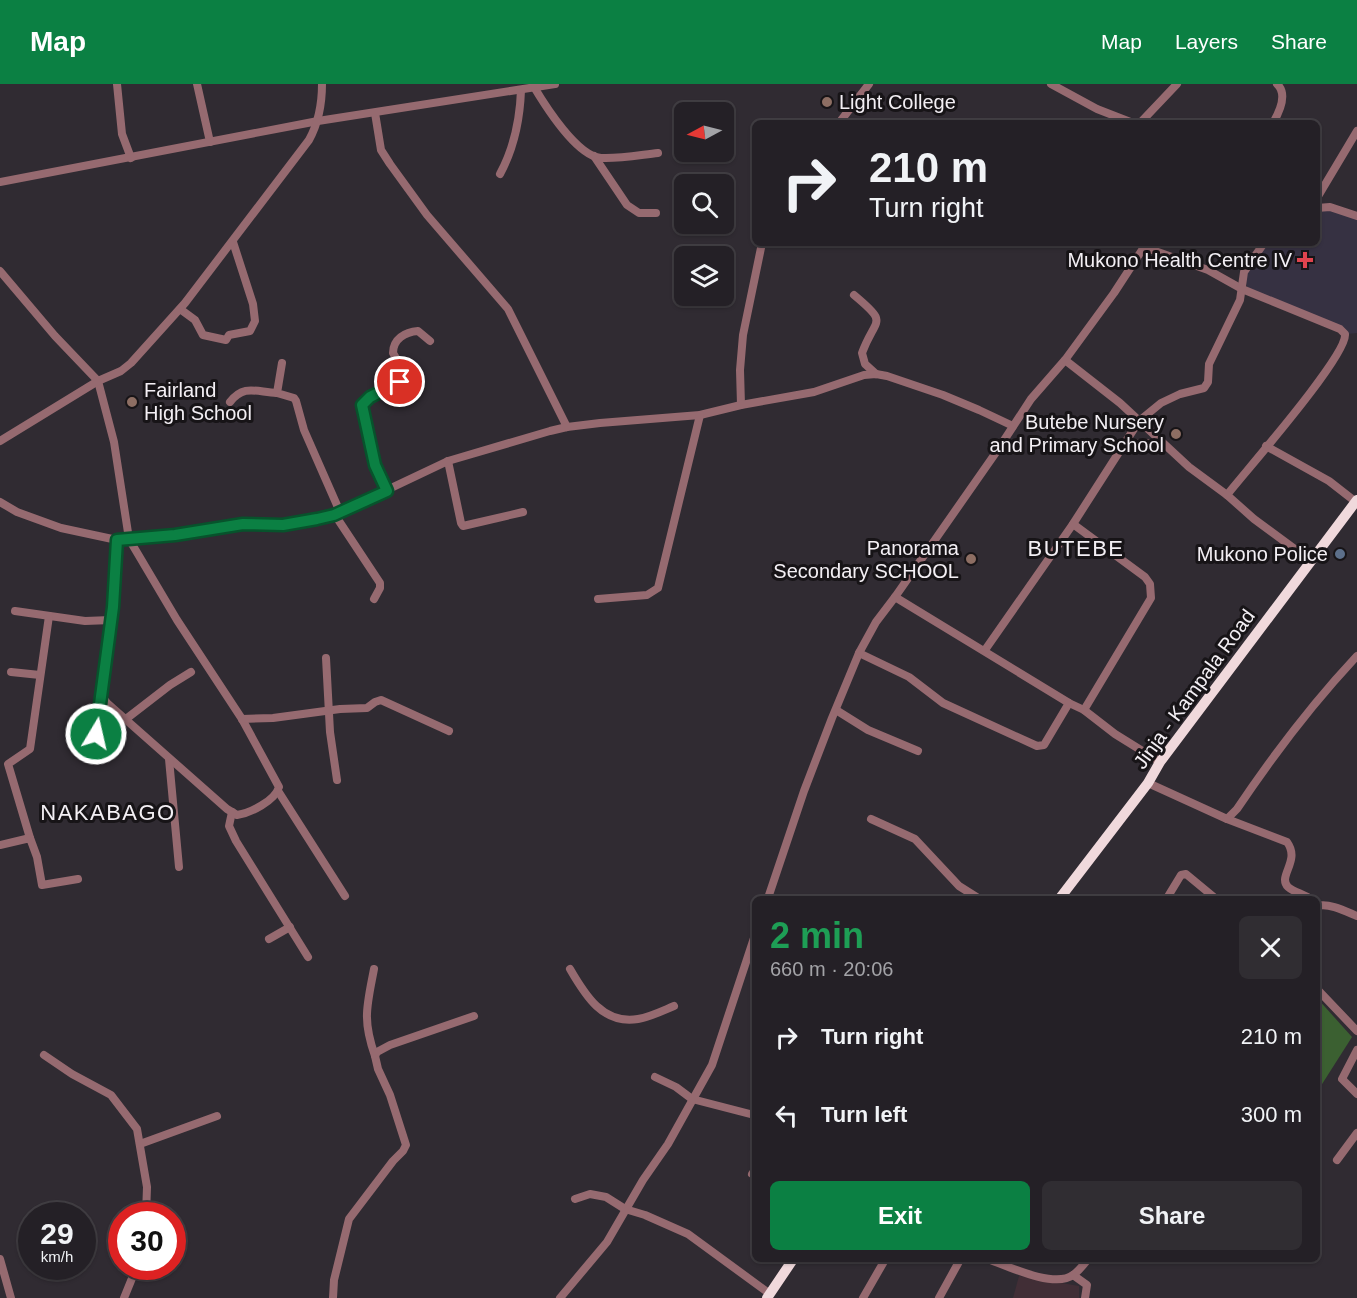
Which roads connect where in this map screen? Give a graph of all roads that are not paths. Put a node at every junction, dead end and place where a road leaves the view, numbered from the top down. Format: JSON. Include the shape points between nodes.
{"nodes":[{"id":1,"x":117,"y":84,"type":"edge"},
{"id":2,"x":197,"y":84,"type":"edge"},
{"id":3,"x":322,"y":84,"type":"edge"},
{"id":4,"x":555,"y":84,"type":"edge"},
{"id":5,"x":869,"y":84,"type":"edge"},
{"id":6,"x":1051,"y":84,"type":"edge"},
{"id":7,"x":1177,"y":84,"type":"edge"},
{"id":8,"x":1277,"y":84,"type":"edge"},
{"id":9,"x":534,"y":87,"type":"junction"},
{"id":10,"x":521,"y":90,"type":"junction"},
{"id":11,"x":375,"y":113,"type":"junction"},
{"id":12,"x":841,"y":120,"type":"edge"},
{"id":13,"x":1125,"y":120,"type":"edge"},
{"id":14,"x":1143,"y":120,"type":"edge"},
{"id":15,"x":1274,"y":120,"type":"edge"},
{"id":16,"x":318,"y":121,"type":"junction"},
{"id":17,"x":1357,"y":131,"type":"edge"},
{"id":18,"x":210,"y":142,"type":"junction"},
{"id":19,"x":658,"y":153,"type":"dead end"},
{"id":20,"x":594,"y":156,"type":"junction"},
{"id":21,"x":130,"y":158,"type":"junction"},
{"id":22,"x":500,"y":174,"type":"dead end"},
{"id":23,"x":0,"y":182,"type":"edge"},
{"id":24,"x":1320,"y":193,"type":"edge"},
{"id":25,"x":1320,"y":200,"type":"edge"},
{"id":26,"x":1330,"y":207,"type":"junction"},
{"id":27,"x":1320,"y":208,"type":"edge"},
{"id":28,"x":656,"y":213,"type":"dead end"},
{"id":29,"x":1357,"y":216,"type":"edge"},
{"id":30,"x":233,"y":242,"type":"junction"},
{"id":31,"x":761,"y":246,"type":"edge"},
{"id":32,"x":1144,"y":246,"type":"edge"},
{"id":33,"x":1148,"y":246,"type":"edge"},
{"id":34,"x":1262,"y":246,"type":"edge"},
{"id":35,"x":0,"y":271,"type":"edge"},
{"id":36,"x":1242,"y":289,"type":"junction"},
{"id":37,"x":854,"y":295,"type":"dead end"},
{"id":38,"x":180,"y":309,"type":"junction"},
{"id":39,"x":430,"y":341,"type":"dead end"},
{"id":40,"x":1065,"y":360,"type":"junction"},
{"id":41,"x":282,"y":363,"type":"dead end"},
{"id":42,"x":876,"y":374,"type":"junction"},
{"id":43,"x":98,"y":381,"type":"junction"},
{"id":44,"x":277,"y":393,"type":"junction"},
{"id":45,"x":230,"y":402,"type":"dead end"},
{"id":46,"x":741,"y":405,"type":"junction"},
{"id":47,"x":700,"y":415,"type":"junction"},
{"id":48,"x":1139,"y":421,"type":"junction"},
{"id":49,"x":1013,"y":426,"type":"junction"},
{"id":50,"x":567,"y":427,"type":"junction"},
{"id":51,"x":0,"y":441,"type":"edge"},
{"id":52,"x":1163,"y":444,"type":"junction"},
{"id":53,"x":1266,"y":446,"type":"junction"},
{"id":54,"x":1122,"y":449,"type":"junction"},
{"id":55,"x":448,"y":461,"type":"junction"},
{"id":56,"x":387,"y":491,"type":"junction"},
{"id":57,"x":1227,"y":495,"type":"junction"},
{"id":58,"x":1357,"y":501,"type":"edge"},
{"id":59,"x":0,"y":502,"type":"edge"},
{"id":60,"x":523,"y":512,"type":"dead end"},
{"id":61,"x":338,"y":514,"type":"junction"},
{"id":62,"x":1073,"y":524,"type":"junction"},
{"id":63,"x":117,"y":540,"type":"junction"},
{"id":64,"x":129,"y":540,"type":"junction"},
{"id":65,"x":1311,"y":561,"type":"junction"},
{"id":66,"x":895,"y":597,"type":"junction"},
{"id":67,"x":374,"y":599,"type":"dead end"},
{"id":68,"x":598,"y":599,"type":"dead end"},
{"id":69,"x":15,"y":611,"type":"dead end"},
{"id":70,"x":49,"y":616,"type":"junction"},
{"id":71,"x":111,"y":620,"type":"junction"},
{"id":72,"x":985,"y":650,"type":"junction"},
{"id":73,"x":859,"y":653,"type":"junction"},
{"id":74,"x":1357,"y":656,"type":"edge"},
{"id":75,"x":326,"y":658,"type":"dead end"},
{"id":76,"x":11,"y":672,"type":"dead end"},
{"id":77,"x":191,"y":672,"type":"dead end"},
{"id":78,"x":40,"y":675,"type":"junction"},
{"id":79,"x":102,"y":696,"type":"junction"},
{"id":80,"x":1069,"y":703,"type":"junction"},
{"id":81,"x":329,"y":710,"type":"junction"},
{"id":82,"x":836,"y":710,"type":"junction"},
{"id":83,"x":1084,"y":710,"type":"junction"},
{"id":84,"x":126,"y":719,"type":"junction"},
{"id":85,"x":243,"y":720,"type":"junction"},
{"id":86,"x":449,"y":731,"type":"dead end"},
{"id":87,"x":94,"y":751,"type":"dead end"},
{"id":88,"x":918,"y":751,"type":"dead end"},
{"id":89,"x":169,"y":759,"type":"junction"},
{"id":90,"x":1160,"y":762,"type":"junction"},
{"id":91,"x":9,"y":770,"type":"junction"},
{"id":92,"x":0,"y":772,"type":"edge"},
{"id":93,"x":337,"y":780,"type":"dead end"},
{"id":94,"x":1148,"y":783,"type":"junction"},
{"id":95,"x":278,"y":791,"type":"junction"},
{"id":96,"x":232,"y":812,"type":"junction"},
{"id":97,"x":871,"y":819,"type":"dead end"},
{"id":98,"x":1227,"y":819,"type":"junction"},
{"id":99,"x":30,"y":838,"type":"junction"},
{"id":100,"x":0,"y":845,"type":"edge"},
{"id":101,"x":179,"y":867,"type":"dead end"},
{"id":102,"x":78,"y":879,"type":"dead end"},
{"id":103,"x":345,"y":896,"type":"dead end"},
{"id":104,"x":769,"y":896,"type":"edge"},
{"id":105,"x":975,"y":896,"type":"edge"},
{"id":106,"x":1062,"y":896,"type":"edge"},
{"id":107,"x":1168,"y":896,"type":"edge"},
{"id":108,"x":1213,"y":896,"type":"edge"},
{"id":109,"x":1305,"y":896,"type":"edge"},
{"id":110,"x":1320,"y":904,"type":"edge"},
{"id":111,"x":1357,"y":916,"type":"edge"},
{"id":112,"x":290,"y":927,"type":"junction"},
{"id":113,"x":269,"y":939,"type":"dead end"},
{"id":114,"x":752,"y":944,"type":"edge"},
{"id":115,"x":308,"y":957,"type":"dead end"},
{"id":116,"x":374,"y":969,"type":"dead end"},
{"id":117,"x":570,"y":969,"type":"dead end"},
{"id":118,"x":1320,"y":992,"type":"edge"},
{"id":119,"x":674,"y":1006,"type":"dead end"},
{"id":120,"x":474,"y":1016,"type":"dead end"},
{"id":121,"x":1357,"y":1031,"type":"edge"},
{"id":122,"x":1357,"y":1050,"type":"edge"},
{"id":123,"x":44,"y":1055,"type":"dead end"},
{"id":124,"x":375,"y":1056,"type":"junction"},
{"id":125,"x":655,"y":1077,"type":"dead end"},
{"id":126,"x":1357,"y":1094,"type":"edge"},
{"id":127,"x":692,"y":1099,"type":"junction"},
{"id":128,"x":752,"y":1114,"type":"edge"},
{"id":129,"x":217,"y":1116,"type":"dead end"},
{"id":130,"x":1357,"y":1133,"type":"edge"},
{"id":131,"x":140,"y":1144,"type":"junction"},
{"id":132,"x":1337,"y":1160,"type":"dead end"},
{"id":133,"x":575,"y":1199,"type":"dead end"},
{"id":134,"x":146,"y":1202,"type":"edge"},
{"id":135,"x":625,"y":1209,"type":"junction"},
{"id":136,"x":0,"y":1259,"type":"edge"},
{"id":137,"x":791,"y":1262,"type":"edge"},
{"id":138,"x":884,"y":1262,"type":"edge"},
{"id":139,"x":959,"y":1262,"type":"edge"},
{"id":140,"x":996,"y":1262,"type":"edge"},
{"id":141,"x":1085,"y":1262,"type":"edge"},
{"id":142,"x":1073,"y":1275,"type":"junction"},
{"id":143,"x":131,"y":1280,"type":"edge"},
{"id":144,"x":769,"y":1296,"type":"edge"},
{"id":145,"x":11,"y":1298,"type":"edge"},
{"id":146,"x":124,"y":1298,"type":"edge"},
{"id":147,"x":333,"y":1298,"type":"edge"},
{"id":148,"x":560,"y":1298,"type":"edge"},
{"id":149,"x":864,"y":1298,"type":"edge"},
{"id":150,"x":939,"y":1298,"type":"edge"},
{"id":151,"x":1085,"y":1298,"type":"edge"}],
"edges":[{"from":1,"to":21,"type":"street","via":[[122,134]]},
{"from":2,"to":18,"type":"street"},
{"from":3,"to":16,"type":"street"},
{"from":4,"to":9,"type":"street"},
{"from":5,"to":12,"type":"street"},
{"from":6,"to":13,"type":"street"},
{"from":7,"to":14,"type":"street"},
{"from":8,"to":15,"type":"street","via":[[1284,96]]},
{"from":9,"to":10,"type":"street"},
{"from":9,"to":20,"type":"street","via":[[557,121]]},
{"from":10,"to":11,"type":"street"},
{"from":10,"to":22,"type":"street","via":[[519,122]]},
{"from":11,"to":16,"type":"street"},
{"from":11,"to":50,"type":"street","via":[[381,150],[427,214],[508,309]]},
{"from":16,"to":18,"type":"street"},
{"from":16,"to":30,"type":"street","via":[[309,140]]},
{"from":17,"to":24,"type":"street"},
{"from":18,"to":21,"type":"street"},
{"from":19,"to":20,"type":"street"},
{"from":20,"to":28,"type":"street","via":[[627,205],[639,213]]},
{"from":21,"to":23,"type":"street"},
{"from":25,"to":26,"type":"street"},
{"from":26,"to":27,"type":"street"},
{"from":26,"to":29,"type":"street"},
{"from":30,"to":38,"type":"street"},
{"from":30,"to":38,"type":"street","via":[[253,304],[255,321],[250,331],[229,335],[226,340],[208,337]]},
{"from":31,"to":46,"type":"street","via":[[743,335]]},
{"from":32,"to":40,"type":"street"},
{"from":33,"to":36,"type":"street","via":[[1208,270]]},
{"from":34,"to":36,"type":"street","via":[[1244,272]]},
{"from":35,"to":43,"type":"street"},
{"from":36,"to":48,"type":"street","via":[[1211,357],[1204,388],[1161,403]]},
{"from":36,"to":53,"type":"street","via":[[1340,329],[1346,337],[1318,382]]},
{"from":37,"to":42,"type":"street","via":[[878,318],[862,353],[865,364]]},
{"from":38,"to":43,"type":"street","via":[[131,363]]},
{"from":39,"to":56,"type":"street","via":[[418,331],[408,332],[396,342],[393,353],[406,375],[362,405],[375,465]]},
{"from":40,"to":48,"type":"street"},
{"from":40,"to":49,"type":"street"},
{"from":41,"to":44,"type":"street"},
{"from":42,"to":46,"type":"street","via":[[814,392]]},
{"from":42,"to":49,"type":"street","via":[[943,395]]},
{"from":43,"to":51,"type":"street"},
{"from":43,"to":64,"type":"street","via":[[114,442]]},
{"from":44,"to":45,"type":"street","via":[[243,389]]},
{"from":44,"to":61,"type":"street","via":[[296,400]]},
{"from":46,"to":47,"type":"street"},
{"from":47,"to":50,"type":"street"},
{"from":47,"to":68,"type":"street","via":[[658,588],[647,595]]},
{"from":48,"to":52,"type":"street"},
{"from":48,"to":54,"type":"street"},
{"from":49,"to":66,"type":"street"},
{"from":50,"to":55,"type":"street"},
{"from":52,"to":54,"type":"street","via":[[1140,443]]},
{"from":52,"to":57,"type":"street"},
{"from":53,"to":57,"type":"street"},
{"from":53,"to":58,"type":"street"},
{"from":54,"to":62,"type":"street"},
{"from":55,"to":56,"type":"street"},
{"from":55,"to":60,"type":"street","via":[[464,526]]},
{"from":56,"to":61,"type":"street"},
{"from":57,"to":65,"type":"street"},
{"from":58,"to":65,"type":"highway","name":"Jinja - Kampala Road"},
{"from":59,"to":63,"type":"street","via":[[61,528]]},
{"from":61,"to":64,"type":"street","via":[[283,525],[243,524]]},
{"from":61,"to":67,"type":"street","via":[[380,584]]},
{"from":62,"to":72,"type":"street"},
{"from":62,"to":83,"type":"street","via":[[1145,577],[1152,592]]},
{"from":63,"to":64,"type":"street"},
{"from":63,"to":71,"type":"street"},
{"from":64,"to":85,"type":"street"},
{"from":65,"to":90,"type":"highway","name":"Jinja - Kampala Road"},
{"from":66,"to":72,"type":"street"},
{"from":66,"to":73,"type":"street","via":[[876,621]]},
{"from":69,"to":70,"type":"street"},
{"from":70,"to":71,"type":"street"},
{"from":70,"to":78,"type":"street"},
{"from":71,"to":79,"type":"street"},
{"from":72,"to":80,"type":"street"},
{"from":73,"to":80,"type":"street","via":[[909,677],[943,703],[1037,746],[1044,745]]},
{"from":73,"to":82,"type":"street"},
{"from":74,"to":98,"type":"street","via":[[1314,702]]},
{"from":75,"to":81,"type":"street"},
{"from":76,"to":78,"type":"street"},
{"from":77,"to":84,"type":"street"},
{"from":78,"to":91,"type":"street","via":[[30,749],[8,764]]},
{"from":79,"to":84,"type":"street"},
{"from":79,"to":87,"type":"street"},
{"from":80,"to":83,"type":"street"},
{"from":81,"to":85,"type":"street"},
{"from":81,"to":86,"type":"street","via":[[367,708],[381,700]]},
{"from":81,"to":93,"type":"street"},
{"from":82,"to":88,"type":"street","via":[[868,730]]},
{"from":82,"to":104,"type":"street"},
{"from":83,"to":90,"type":"street"},
{"from":84,"to":89,"type":"street"},
{"from":85,"to":95,"type":"street","via":[[273,773]]},
{"from":89,"to":96,"type":"street"},
{"from":89,"to":101,"type":"street"},
{"from":90,"to":94,"type":"highway","name":"Jinja - Kampala Road"},
{"from":91,"to":92,"type":"street"},
{"from":91,"to":99,"type":"street"},
{"from":94,"to":98,"type":"street"},
{"from":94,"to":106,"type":"highway","name":"Jinja - Kampala Road"},
{"from":95,"to":96,"type":"street","via":[[244,814]]},
{"from":95,"to":103,"type":"street"},
{"from":96,"to":112,"type":"street","via":[[229,825],[236,841]]},
{"from":97,"to":105,"type":"street","via":[[915,839],[959,886]]},
{"from":98,"to":109,"type":"street","via":[[1287,842],[1293,855],[1286,882]]},
{"from":99,"to":100,"type":"street"},
{"from":99,"to":102,"type":"street","via":[[42,885]]},
{"from":107,"to":108,"type":"street","via":[[1181,875],[1186,874]]},
{"from":110,"to":111,"type":"street"},
{"from":112,"to":113,"type":"street"},
{"from":112,"to":115,"type":"street"},
{"from":114,"to":127,"type":"street","via":[[712,1065]]},
{"from":116,"to":124,"type":"street","via":[[365,1016]]},
{"from":117,"to":119,"type":"street","via":[[588,999],[618,1018],[638,1019]]},
{"from":118,"to":121,"type":"street"},
{"from":120,"to":124,"type":"street","via":[[390,1045]]},
{"from":122,"to":126,"type":"street","via":[[1342,1079]]},
{"from":123,"to":131,"type":"street","via":[[111,1095],[137,1129]]},
{"from":124,"to":147,"type":"street","via":[[406,1145],[349,1219]]},
{"from":125,"to":127,"type":"street"},
{"from":127,"to":128,"type":"street"},
{"from":127,"to":135,"type":"street"},
{"from":129,"to":131,"type":"street"},
{"from":130,"to":132,"type":"street"},
{"from":131,"to":134,"type":"street"},
{"from":133,"to":135,"type":"street","via":[[590,1194],[606,1197]]},
{"from":135,"to":144,"type":"street","via":[[688,1234]]},
{"from":135,"to":148,"type":"street","via":[[607,1242]]},
{"from":136,"to":145,"type":"street"},
{"from":137,"to":144,"type":"highway"},
{"from":138,"to":149,"type":"street"},
{"from":139,"to":150,"type":"street"},
{"from":140,"to":142,"type":"street","via":[[1038,1277],[1058,1279]]},
{"from":141,"to":142,"type":"street"},
{"from":142,"to":151,"type":"street","via":[[1087,1285]]},
{"from":143,"to":146,"type":"street"}]}
